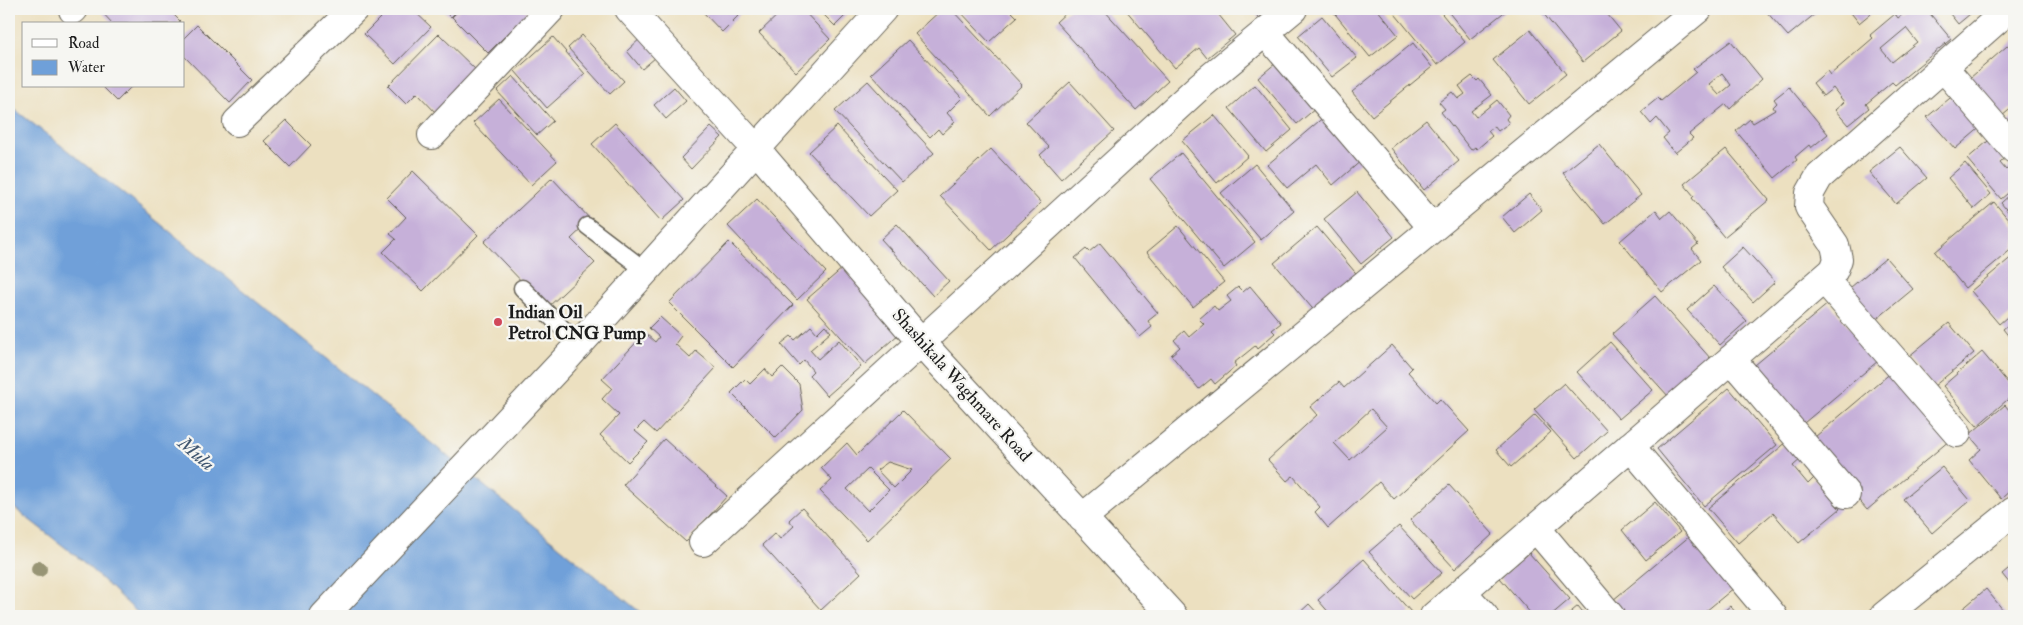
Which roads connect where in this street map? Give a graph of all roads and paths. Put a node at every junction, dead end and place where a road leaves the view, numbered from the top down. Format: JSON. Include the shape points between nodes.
{"nodes":[{"id":1,"x":354,"y":9,"type":"edge"},
{"id":2,"x":551,"y":9,"type":"edge"},
{"id":3,"x":628,"y":9,"type":"edge"},
{"id":4,"x":883,"y":9,"type":"edge"},
{"id":5,"x":1294,"y":9,"type":"edge"},
{"id":6,"x":1698,"y":9,"type":"edge"},
{"id":7,"x":2009,"y":9,"type":"edge"},
{"id":8,"x":1265,"y":32,"type":"junction"},
{"id":9,"x":1943,"y":67,"type":"junction"},
{"id":10,"x":236,"y":122,"type":"dead end"},
{"id":11,"x":432,"y":135,"type":"dead end"},
{"id":12,"x":756,"y":149,"type":"junction"},
{"id":13,"x":2014,"y":149,"type":"edge"},
{"id":14,"x":587,"y":226,"type":"dead end"},
{"id":15,"x":1433,"y":228,"type":"junction"},
{"id":16,"x":646,"y":271,"type":"junction"},
{"id":17,"x":1824,"y":279,"type":"junction"},
{"id":18,"x":522,"y":288,"type":"dead end"},
{"id":19,"x":921,"y":342,"type":"junction"},
{"id":20,"x":571,"y":354,"type":"junction"},
{"id":21,"x":1731,"y":358,"type":"junction"},
{"id":22,"x":1957,"y":433,"type":"dead end"},
{"id":23,"x":1630,"y":446,"type":"junction"},
{"id":24,"x":1846,"y":494,"type":"dead end"},
{"id":25,"x":2014,"y":511,"type":"edge"},
{"id":26,"x":1082,"y":518,"type":"junction"},
{"id":27,"x":1536,"y":528,"type":"junction"},
{"id":28,"x":703,"y":542,"type":"dead end"},
{"id":29,"x":1462,"y":592,"type":"junction"},
{"id":30,"x":324,"y":616,"type":"edge"},
{"id":31,"x":1173,"y":616,"type":"edge"},
{"id":32,"x":1434,"y":616,"type":"edge"},
{"id":33,"x":1484,"y":616,"type":"edge"},
{"id":34,"x":1610,"y":616,"type":"edge"},
{"id":35,"x":1773,"y":616,"type":"edge"},
{"id":36,"x":1884,"y":616,"type":"edge"}],
"edges":[{"from":1,"to":10,"type":"street"},
{"from":2,"to":11,"type":"street"},
{"from":3,"to":12,"type":"street","name":"Shashikala Waghmare Road"},
{"from":4,"to":12,"type":"street"},
{"from":5,"to":8,"type":"street"},
{"from":6,"to":15,"type":"street"},
{"from":7,"to":9,"type":"street"},
{"from":8,"to":15,"type":"street"},
{"from":8,"to":19,"type":"street","via":[[1200,86]]},
{"from":9,"to":13,"type":"street"},
{"from":9,"to":17,"type":"street","via":[[1819,177],[1810,193],[1809,207],[1835,245],[1838,259],[1834,270]]},
{"from":12,"to":16,"type":"street"},
{"from":12,"to":19,"type":"street","name":"Shashikala Waghmare Road"},
{"from":14,"to":16,"type":"lane"},
{"from":15,"to":26,"type":"street"},
{"from":16,"to":20,"type":"street"},
{"from":17,"to":21,"type":"street"},
{"from":17,"to":22,"type":"street"},
{"from":18,"to":20,"type":"lane"},
{"from":19,"to":26,"type":"street","name":"Shashikala Waghmare Road"},
{"from":19,"to":28,"type":"street"},
{"from":20,"to":30,"type":"street"},
{"from":21,"to":23,"type":"street"},
{"from":21,"to":24,"type":"street"},
{"from":23,"to":27,"type":"street"},
{"from":23,"to":35,"type":"street"},
{"from":25,"to":36,"type":"street"},
{"from":26,"to":31,"type":"street","name":"Shashikala Waghmare Road"},
{"from":27,"to":29,"type":"street"},
{"from":27,"to":34,"type":"street"},
{"from":29,"to":32,"type":"street"},
{"from":29,"to":33,"type":"street"}]}
